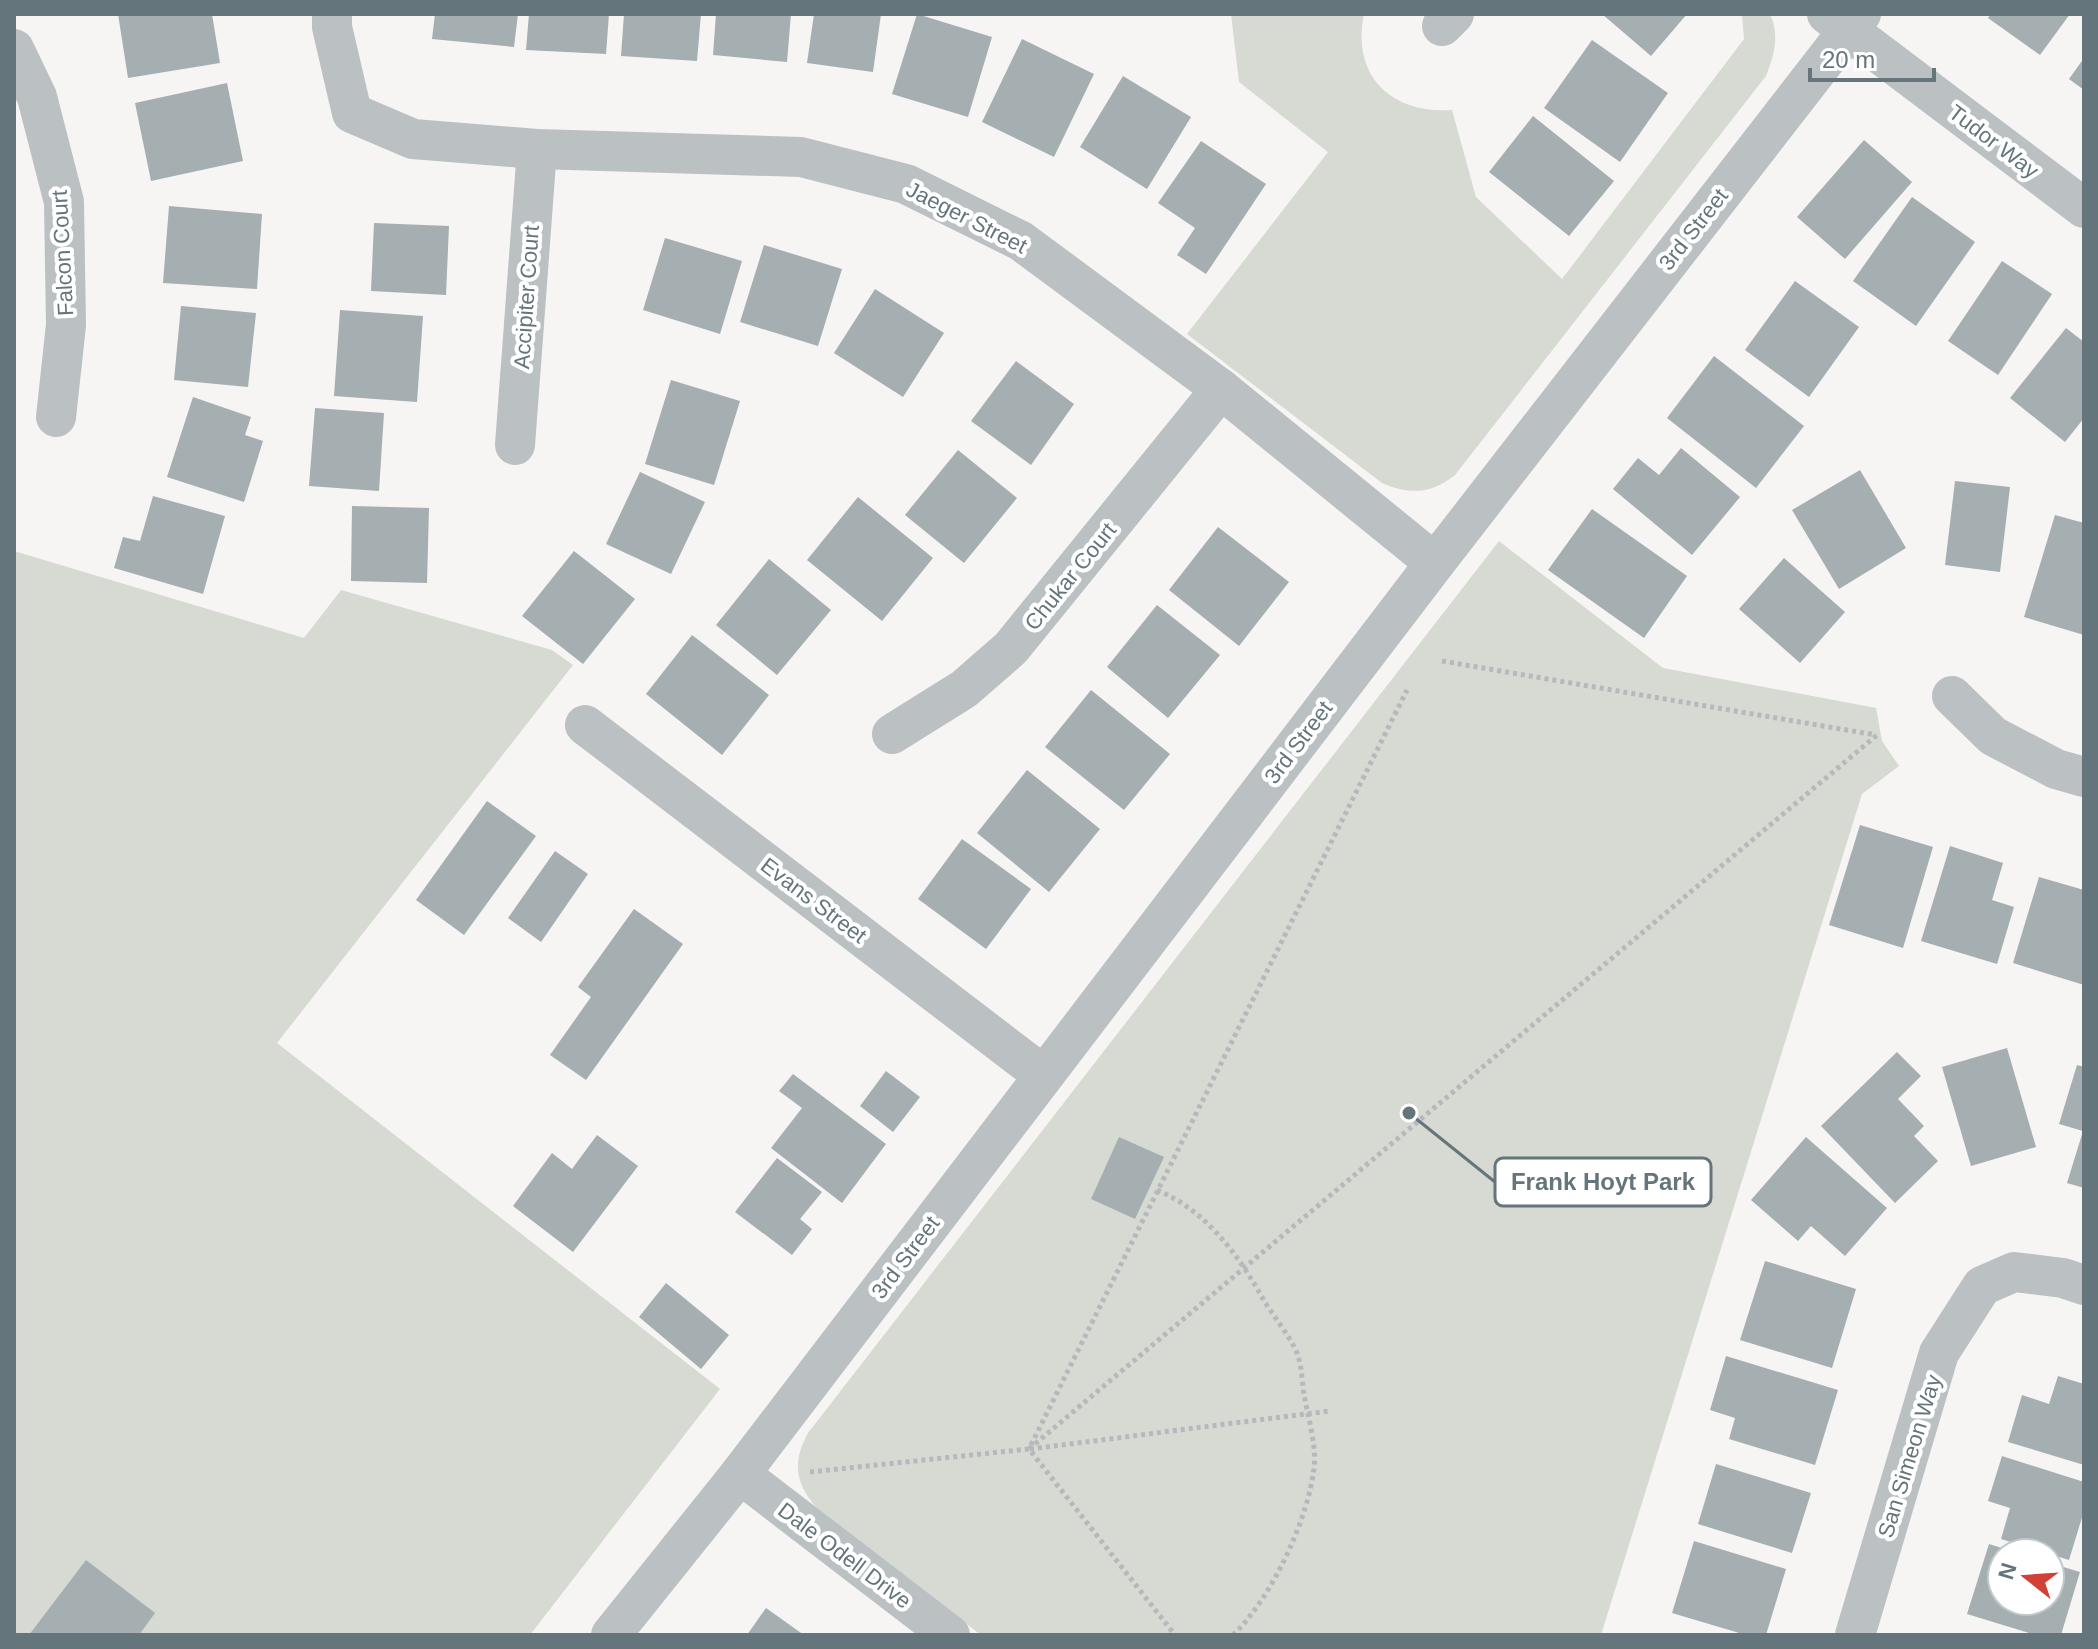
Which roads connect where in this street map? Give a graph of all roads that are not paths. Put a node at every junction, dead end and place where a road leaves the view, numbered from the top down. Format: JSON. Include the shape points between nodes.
{"nodes":[{"id":1,"x":332,"y":14,"type":"edge"},
{"id":2,"x":1845,"y":20,"type":"edge"},
{"id":3,"x":14,"y":49,"type":"edge"},
{"id":4,"x":537,"y":149,"type":"junction"},
{"id":5,"x":2084,"y":208,"type":"edge"},
{"id":6,"x":1221,"y":389,"type":"junction"},
{"id":7,"x":56,"y":417,"type":"dead end"},
{"id":8,"x":515,"y":445,"type":"dead end"},
{"id":9,"x":1435,"y":563,"type":"junction"},
{"id":10,"x":1952,"y":696,"type":"dead end"},
{"id":11,"x":585,"y":725,"type":"dead end"},
{"id":12,"x":892,"y":734,"type":"dead end"},
{"id":13,"x":2084,"y":777,"type":"edge"},
{"id":14,"x":1043,"y":1075,"type":"junction"},
{"id":15,"x":2084,"y":1285,"type":"edge"},
{"id":16,"x":740,"y":1474,"type":"junction"},
{"id":17,"x":611,"y":1635,"type":"edge"},
{"id":18,"x":950,"y":1635,"type":"edge"},
{"id":19,"x":1855,"y":1635,"type":"edge"}],
"edges":[{"from":1,"to":4,"type":"street","name":"Jaeger Street","via":[[352,113],[413,139]]},
{"from":2,"to":5,"type":"street","name":"Tudor Way"},
{"from":2,"to":9,"type":"street","name":"3rd Street"},
{"from":3,"to":7,"type":"street","name":"Falcon Court","via":[[37,97],[64,202],[66,325]]},
{"from":4,"to":6,"type":"street","name":"Jaeger Street","via":[[801,157],[906,184],[1021,241]]},
{"from":4,"to":8,"type":"street","name":"Accipiter Court"},
{"from":6,"to":9,"type":"street","name":"Jaeger Street"},
{"from":6,"to":12,"type":"street","name":"Chukar Court","via":[[1011,648],[964,689]]},
{"from":9,"to":14,"type":"street","name":"3rd Street"},
{"from":10,"to":13,"type":"street","via":[[1993,736],[2056,769]]},
{"from":11,"to":14,"type":"street","name":"Evans Street"},
{"from":14,"to":16,"type":"street","name":"3rd Street"},
{"from":15,"to":19,"type":"street","name":"San Simeon Way","via":[[2014,1272],[1982,1286],[1939,1353]]},
{"from":16,"to":17,"type":"street","name":"3rd Street"},
{"from":16,"to":18,"type":"street","name":"Dale Odell Drive"}]}
